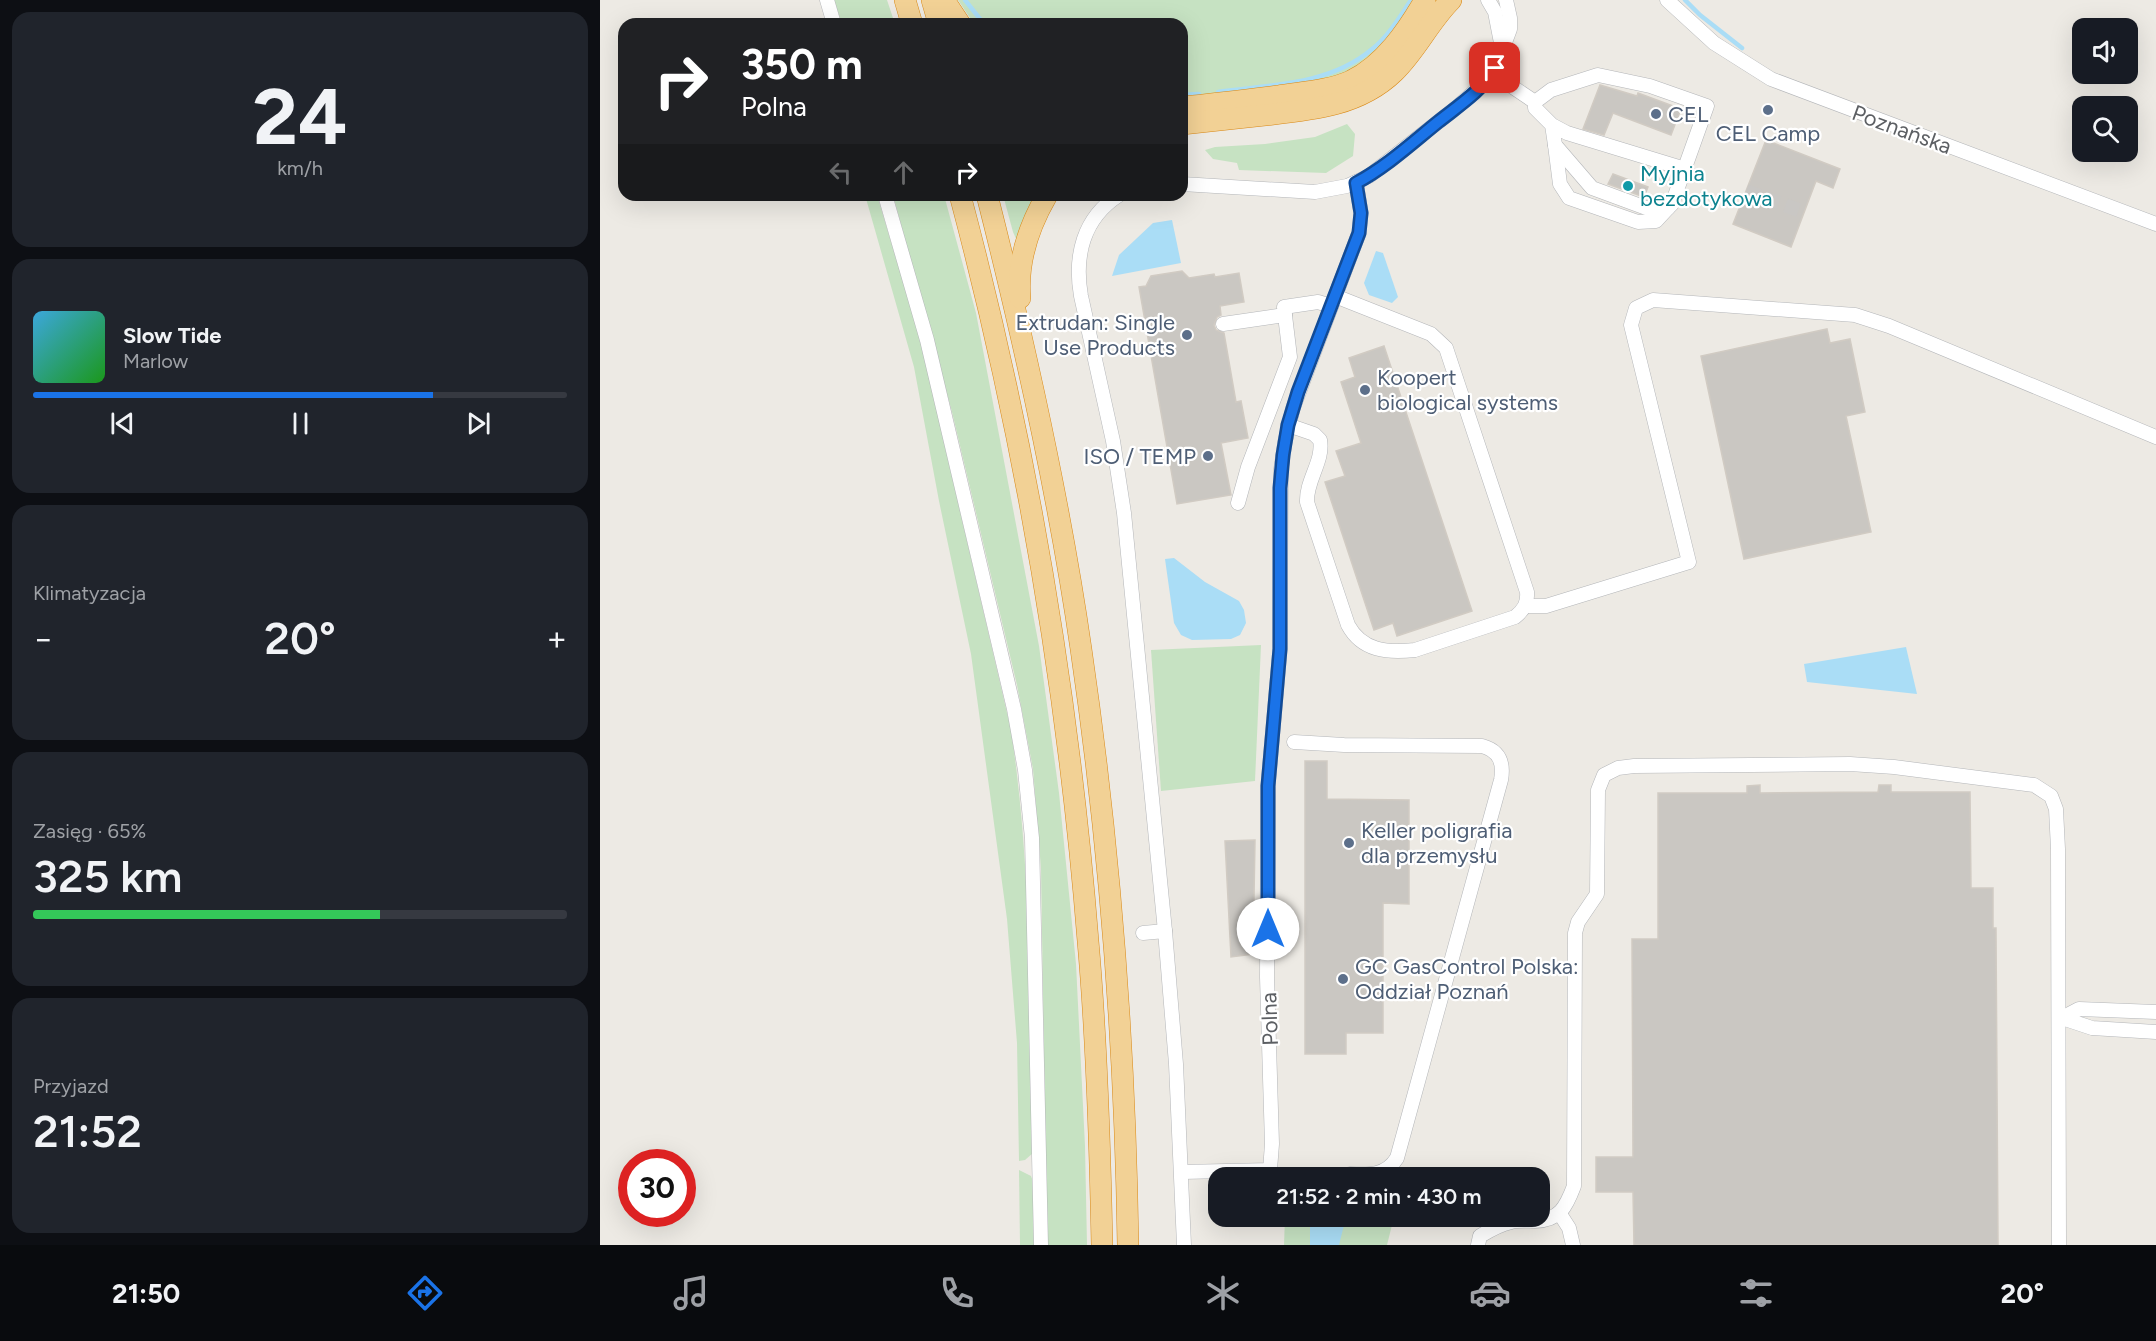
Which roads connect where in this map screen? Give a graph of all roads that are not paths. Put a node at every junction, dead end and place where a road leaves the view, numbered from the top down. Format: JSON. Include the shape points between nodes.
{"nodes":[{"id":1,"x":827,"y":0,"type":"edge"},
{"id":2,"x":905,"y":0,"type":"edge"},
{"id":3,"x":932,"y":0,"type":"edge"},
{"id":4,"x":944,"y":0,"type":"edge"},
{"id":5,"x":1425,"y":0,"type":"edge"},
{"id":6,"x":1451,"y":0,"type":"edge"},
{"id":7,"x":1488,"y":0,"type":"edge"},
{"id":8,"x":1506,"y":0,"type":"edge"},
{"id":9,"x":1668,"y":0,"type":"edge"},
{"id":10,"x":832,"y":18,"type":"edge"},
{"id":11,"x":910,"y":18,"type":"edge"},
{"id":12,"x":937,"y":18,"type":"edge"},
{"id":13,"x":956,"y":18,"type":"edge"},
{"id":14,"x":1503,"y":50,"type":"junction"},
{"id":15,"x":1492,"y":74,"type":"junction"},
{"id":16,"x":1535,"y":102,"type":"junction"},
{"id":17,"x":1188,"y":106,"type":"edge"},
{"id":18,"x":1188,"y":123,"type":"edge"},
{"id":19,"x":1552,"y":124,"type":"junction"},
{"id":20,"x":1555,"y":145,"type":"junction"},
{"id":21,"x":1685,"y":170,"type":"junction"},
{"id":22,"x":1356,"y":183,"type":"junction"},
{"id":23,"x":1188,"y":184,"type":"edge"},
{"id":24,"x":887,"y":201,"type":"edge"},
{"id":25,"x":962,"y":201,"type":"edge"},
{"id":26,"x":988,"y":201,"type":"edge"},
{"id":27,"x":1044,"y":201,"type":"edge"},
{"id":28,"x":1112,"y":201,"type":"edge"},
{"id":29,"x":1668,"y":208,"type":"junction"},
{"id":30,"x":2156,"y":224,"type":"edge"},
{"id":31,"x":1333,"y":301,"type":"junction"},
{"id":32,"x":1285,"y":315,"type":"junction"},
{"id":33,"x":1223,"y":324,"type":"dead end"},
{"id":34,"x":1024,"y":343,"type":"junction"},
{"id":35,"x":1288,"y":425,"type":"junction"},
{"id":36,"x":2156,"y":436,"type":"edge"},
{"id":37,"x":1238,"y":503,"type":"dead end"},
{"id":38,"x":1526,"y":606,"type":"junction"},
{"id":39,"x":1294,"y":742,"type":"dead end"},
{"id":40,"x":1165,"y":931,"type":"junction"},
{"id":41,"x":1143,"y":933,"type":"dead end"},
{"id":42,"x":2156,"y":1012,"type":"edge"},
{"id":43,"x":2156,"y":1032,"type":"edge"},
{"id":44,"x":1391,"y":1167,"type":"edge"},
{"id":45,"x":1182,"y":1172,"type":"junction"},
{"id":46,"x":1560,"y":1214,"type":"junction"},
{"id":47,"x":1041,"y":1245,"type":"edge"},
{"id":48,"x":1102,"y":1245,"type":"edge"},
{"id":49,"x":1128,"y":1245,"type":"edge"},
{"id":50,"x":1184,"y":1245,"type":"edge"},
{"id":51,"x":1478,"y":1245,"type":"edge"},
{"id":52,"x":1574,"y":1245,"type":"edge"},
{"id":53,"x":2059,"y":1245,"type":"edge"}],
"edges":[{"from":1,"to":10,"type":"street"},
{"from":2,"to":11,"type":"highway"},
{"from":3,"to":12,"type":"highway"},
{"from":4,"to":13,"type":"highway"},
{"from":5,"to":17,"type":"highway","via":[[1385,55],[1350,81],[1321,90]]},
{"from":6,"to":18,"type":"highway","via":[[1401,64],[1364,94],[1310,110]]},
{"from":7,"to":14,"type":"street","via":[[1495,12]]},
{"from":8,"to":14,"type":"street","via":[[1510,25]]},
{"from":9,"to":30,"type":"street","name":"Poznańska","via":[[1714,43],[1772,79]]},
{"from":14,"to":15,"type":"street"},
{"from":15,"to":16,"type":"street"},
{"from":15,"to":22,"type":"street","via":[[1403,150]]},
{"from":16,"to":19,"type":"street","via":[[1535,108]]},
{"from":16,"to":21,"type":"street","via":[[1551,90],[1598,75],[1650,86],[1707,106]]},
{"from":19,"to":20,"type":"street"},
{"from":19,"to":21,"type":"street","via":[[1567,133]]},
{"from":20,"to":29,"type":"street","via":[[1598,192],[1651,211]]},
{"from":20,"to":29,"type":"street","via":[[1560,184],[1569,198],[1638,222],[1656,221]]},
{"from":21,"to":29,"type":"street"},
{"from":22,"to":23,"type":"street","via":[[1315,192]]},
{"from":22,"to":31,"type":"street","name":"Polna","via":[[1361,213],[1359,233]]},
{"from":24,"to":47,"type":"street","via":[[927,340],[1025,770],[1032,850]]},
{"from":25,"to":48,"type":"highway","via":[[1030,502],[1065,726],[1082,864],[1092,996]]},
{"from":26,"to":34,"type":"highway"},
{"from":27,"to":34,"type":"highway","via":[[1021,269],[1019,296]]},
{"from":28,"to":40,"type":"street","via":[[1097,214],[1087,231],[1079,254],[1078,273],[1121,486]]},
{"from":31,"to":32,"type":"street","via":[[1284,307]]},
{"from":31,"to":35,"type":"street","name":"Polna"},
{"from":31,"to":38,"type":"street","via":[[1431,334],[1446,348],[1527,592]]},
{"from":32,"to":33,"type":"street"},
{"from":32,"to":37,"type":"street","via":[[1288,364]]},
{"from":34,"to":49,"type":"highway","via":[[1072,591],[1101,803],[1120,1022]]},
{"from":35,"to":38,"type":"street","via":[[1320,440],[1307,502],[1348,625],[1357,639],[1370,647],[1397,651],[1422,648],[1515,617]]},
{"from":35,"to":45,"type":"street","name":"Polna","via":[[1281,470],[1280,649],[1268,786],[1270,1170]]},
{"from":36,"to":38,"type":"street","via":[[1855,315],[1653,300],[1636,308],[1631,325],[1689,562],[1546,606]]},
{"from":39,"to":44,"type":"street","via":[[1482,746],[1495,751],[1503,766],[1397,1158]]},
{"from":40,"to":41,"type":"street"},
{"from":40,"to":45,"type":"street"},
{"from":42,"to":43,"type":"street","via":[[2079,1009],[2062,1018],[2092,1028]]},
{"from":45,"to":50,"type":"street"},
{"from":46,"to":51,"type":"street","via":[[1497,1227],[1480,1236]]},
{"from":46,"to":52,"type":"street"},
{"from":46,"to":53,"type":"street","via":[[1574,1186],[1575,933],[1597,894],[1598,790],[1604,775],[1634,766],[1850,764],[2034,785],[2051,796],[2056,809],[2058,873]]}]}
